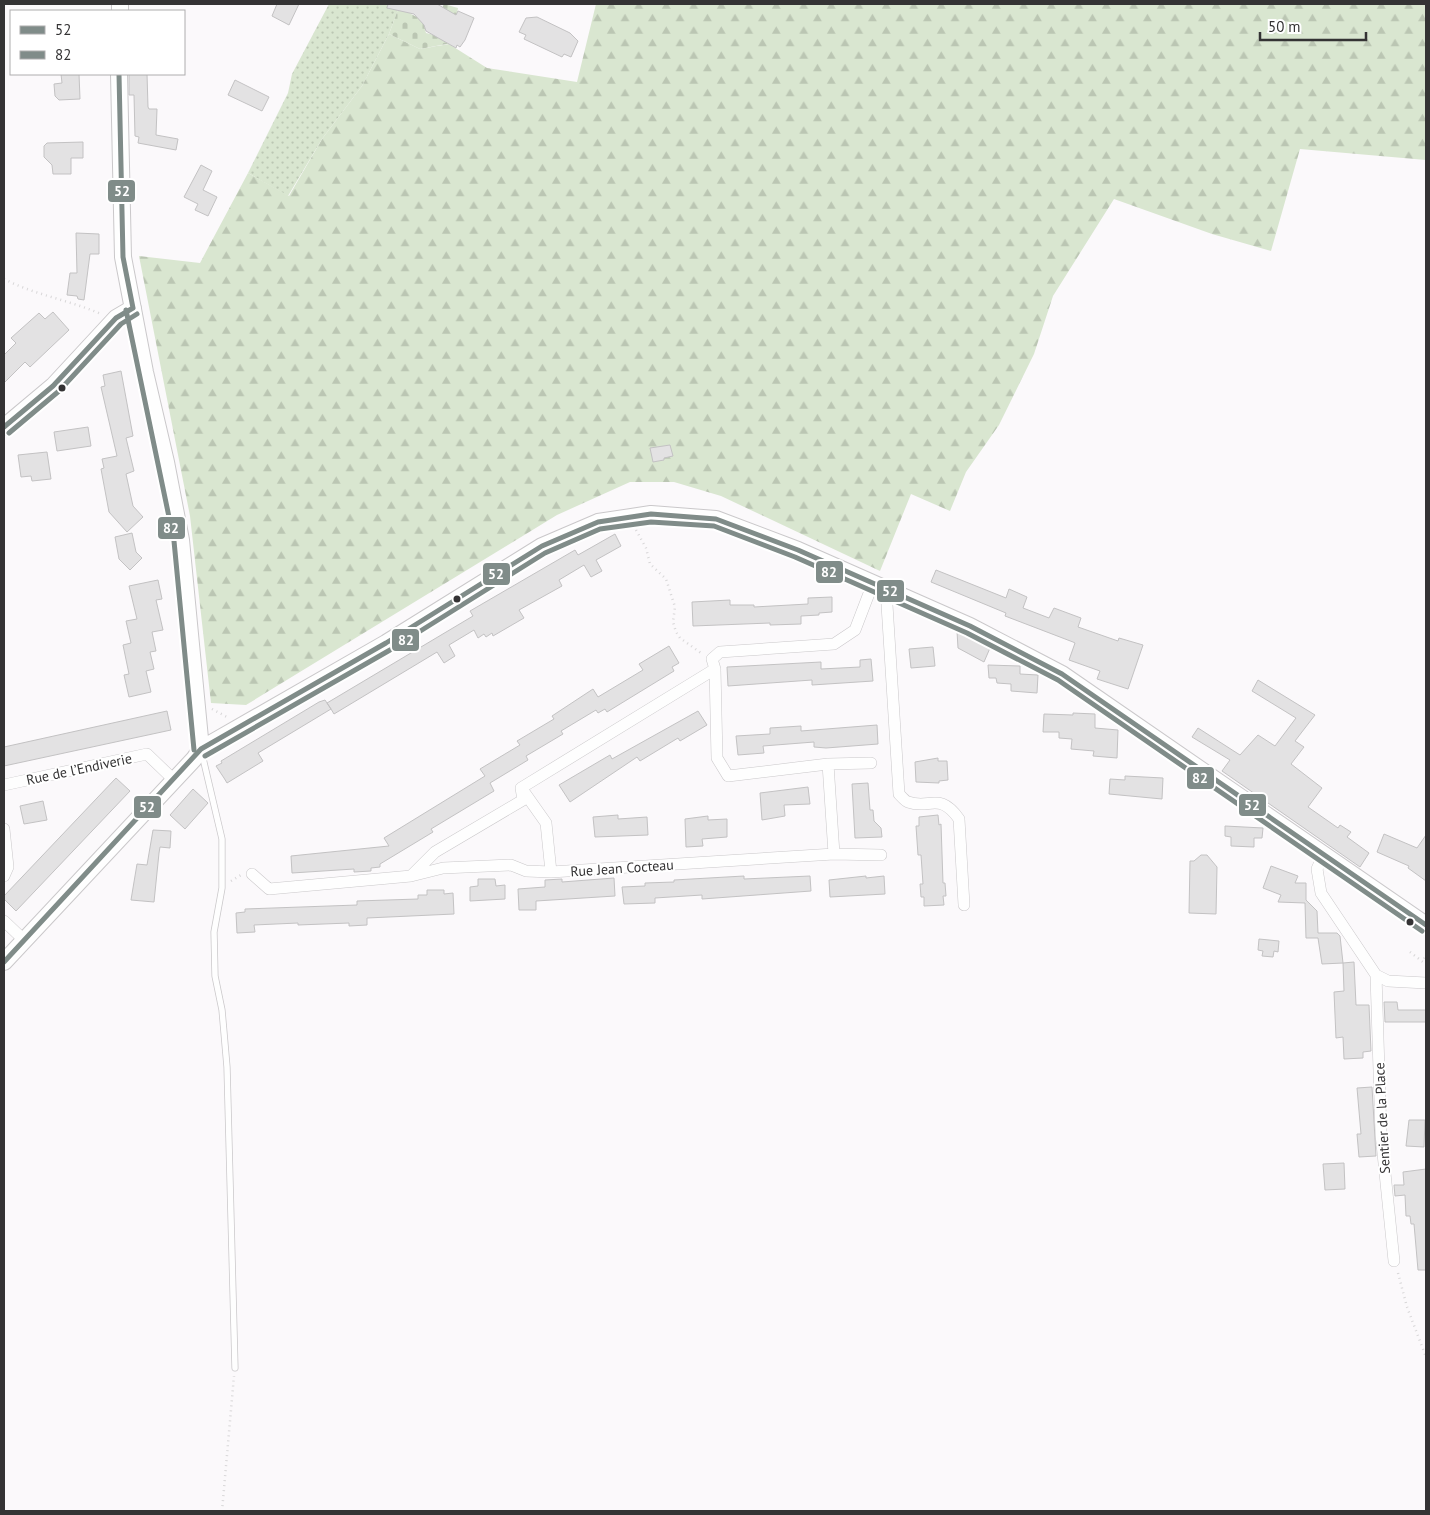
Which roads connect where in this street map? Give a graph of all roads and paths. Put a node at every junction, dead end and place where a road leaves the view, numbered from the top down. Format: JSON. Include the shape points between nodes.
{"nodes":[{"id":1,"x":119,"y":75,"type":"edge"},
{"id":2,"x":4,"y":279,"type":"edge"},
{"id":3,"x":133,"y":308,"type":"junction"},
{"id":4,"x":111,"y":324,"type":"junction"},
{"id":5,"x":4,"y":427,"type":"edge"},
{"id":6,"x":629,"y":517,"type":"junction"},
{"id":7,"x":880,"y":586,"type":"junction"},
{"id":8,"x":720,"y":652,"type":"junction"},
{"id":9,"x":715,"y":669,"type":"junction"},
{"id":10,"x":201,"y":748,"type":"junction"},
{"id":11,"x":871,"y":763,"type":"dead end"},
{"id":12,"x":828,"y":764,"type":"junction"},
{"id":13,"x":174,"y":780,"type":"junction"},
{"id":14,"x":4,"y":785,"type":"edge"},
{"id":15,"x":521,"y":788,"type":"junction"},
{"id":16,"x":4,"y":829,"type":"edge"},
{"id":17,"x":834,"y":854,"type":"junction"},
{"id":18,"x":881,"y":855,"type":"dead end"},
{"id":19,"x":1322,"y":855,"type":"junction"},
{"id":20,"x":551,"y":872,"type":"junction"},
{"id":21,"x":252,"y":874,"type":"joint"},
{"id":22,"x":4,"y":876,"type":"edge"},
{"id":23,"x":411,"y":876,"type":"junction"},
{"id":24,"x":222,"y":888,"type":"junction"},
{"id":25,"x":964,"y":906,"type":"dead end"},
{"id":26,"x":4,"y":921,"type":"edge"},
{"id":27,"x":1426,"y":925,"type":"edge"},
{"id":28,"x":24,"y":940,"type":"junction"},
{"id":29,"x":1410,"y":952,"type":"dead end"},
{"id":30,"x":1426,"y":954,"type":"edge"},
{"id":31,"x":4,"y":962,"type":"edge"},
{"id":32,"x":1376,"y":975,"type":"junction"},
{"id":33,"x":1426,"y":983,"type":"edge"},
{"id":34,"x":1394,"y":1261,"type":"joint"},
{"id":35,"x":1426,"y":1357,"type":"edge"},
{"id":36,"x":235,"y":1368,"type":"joint"},
{"id":37,"x":222,"y":1511,"type":"edge"}],
"edges":[{"from":1,"to":3,"type":"street","via":[[123,257]]},
{"from":2,"to":4,"type":"path","via":[[26,291],[75,303],[103,315]]},
{"from":3,"to":4,"type":"street","via":[[124,311]]},
{"from":3,"to":10,"type":"street","via":[[181,540]]},
{"from":4,"to":5,"type":"street","via":[[53,386]]},
{"from":6,"to":7,"type":"street","via":[[668,514],[716,519]]},
{"from":6,"to":8,"type":"path","via":[[646,548],[650,564],[666,579],[675,607],[673,622],[680,638],[700,653]]},
{"from":6,"to":10,"type":"street","via":[[598,522],[542,546],[377,648]]},
{"from":7,"to":8,"type":"street","via":[[854,630],[834,644]]},
{"from":7,"to":19,"type":"street","via":[[970,626],[1062,674]]},
{"from":7,"to":25,"type":"street","via":[[898,794],[909,802],[938,802],[951,809],[958,820]]},
{"from":8,"to":9,"type":"street","via":[[712,659]]},
{"from":9,"to":12,"type":"street","via":[[717,758],[728,776]]},
{"from":9,"to":15,"type":"street"},
{"from":10,"to":13,"type":"street"},
{"from":10,"to":24,"type":"lane","via":[[222,839]]},
{"from":11,"to":12,"type":"street"},
{"from":12,"to":17,"type":"street"},
{"from":13,"to":14,"type":"street","name":"Rue de l’Endiverie","via":[[147,754]]},
{"from":13,"to":28,"type":"street"},
{"from":15,"to":20,"type":"street","via":[[546,823]]},
{"from":15,"to":23,"type":"street","via":[[523,800],[435,852]]},
{"from":16,"to":22,"type":"street","via":[[8,867]]},
{"from":17,"to":18,"type":"street","name":"Rue Jean Cocteau"},
{"from":17,"to":20,"type":"street","name":"Rue Jean Cocteau"},
{"from":19,"to":27,"type":"street"},
{"from":19,"to":32,"type":"street","via":[[1317,869],[1321,893]]},
{"from":20,"to":23,"type":"street","name":"Rue Jean Cocteau","via":[[526,871],[511,865],[443,868]]},
{"from":21,"to":23,"type":"street","name":"Rue Jean Cocteau","via":[[268,889]]},
{"from":21,"to":24,"type":"path","via":[[240,875]]},
{"from":24,"to":36,"type":"lane","via":[[214,932],[215,976],[222,1010],[227,1068]]},
{"from":26,"to":28,"type":"street"},
{"from":28,"to":31,"type":"street"},
{"from":29,"to":30,"type":"path","via":[[1423,962]]},
{"from":32,"to":33,"type":"street","via":[[1388,981]]},
{"from":32,"to":34,"type":"street","name":"Sentier de la Place","via":[[1381,1134]]},
{"from":34,"to":35,"type":"path"},
{"from":36,"to":37,"type":"path"}]}
